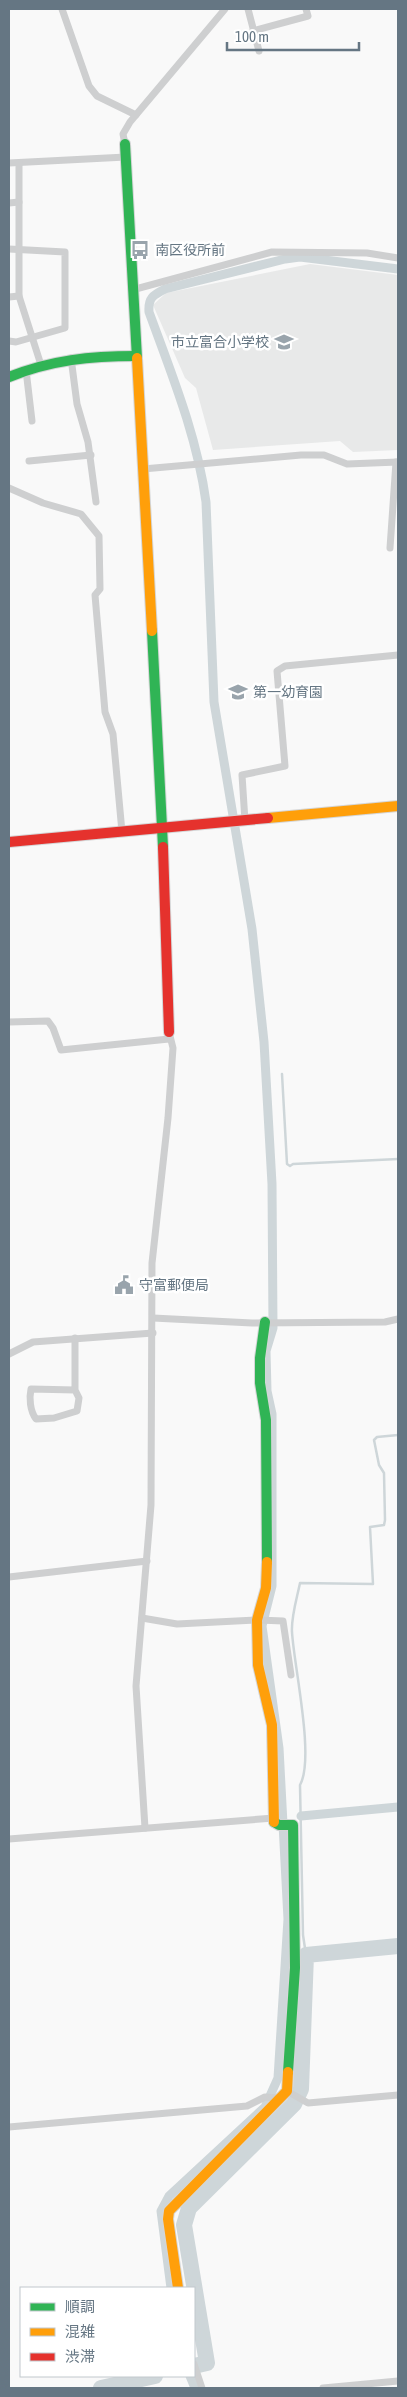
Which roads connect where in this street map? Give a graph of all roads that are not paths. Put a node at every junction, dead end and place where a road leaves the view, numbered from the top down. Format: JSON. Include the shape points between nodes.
{"nodes":[{"id":1,"x":62,"y":9,"type":"edge"},
{"id":2,"x":225,"y":9,"type":"edge"},
{"id":3,"x":248,"y":9,"type":"edge"},
{"id":4,"x":308,"y":15,"type":"edge"},
{"id":5,"x":253,"y":31,"type":"junction"},
{"id":6,"x":259,"y":51,"type":"dead end"},
{"id":7,"x":136,"y":116,"type":"junction"},
{"id":8,"x":125,"y":144,"type":"joint"},
{"id":9,"x":126,"y":157,"type":"junction"},
{"id":10,"x":9,"y":163,"type":"edge"},
{"id":11,"x":19,"y":163,"type":"junction"},
{"id":12,"x":19,"y":202,"type":"junction"},
{"id":13,"x":9,"y":203,"type":"edge"},
{"id":14,"x":9,"y":249,"type":"edge"},
{"id":15,"x":19,"y":249,"type":"junction"},
{"id":16,"x":398,"y":258,"type":"edge"},
{"id":17,"x":132,"y":290,"type":"junction"},
{"id":18,"x":19,"y":296,"type":"junction"},
{"id":19,"x":9,"y":297,"type":"edge"},
{"id":20,"x":31,"y":336,"type":"junction"},
{"id":21,"x":9,"y":341,"type":"edge"},
{"id":22,"x":136,"y":356,"type":"junction"},
{"id":23,"x":71,"y":358,"type":"junction"},
{"id":24,"x":41,"y":365,"type":"junction"},
{"id":25,"x":15,"y":373,"type":"edge"},
{"id":26,"x":32,"y":421,"type":"dead end"},
{"id":27,"x":90,"y":455,"type":"junction"},
{"id":28,"x":29,"y":461,"type":"dead end"},
{"id":29,"x":397,"y":462,"type":"edge"},
{"id":30,"x":144,"y":469,"type":"junction"},
{"id":31,"x":9,"y":488,"type":"edge"},
{"id":32,"x":96,"y":502,"type":"dead end"},
{"id":33,"x":390,"y":548,"type":"dead end"},
{"id":34,"x":398,"y":655,"type":"edge"},
{"id":35,"x":398,"y":806,"type":"edge"},
{"id":36,"x":243,"y":821,"type":"junction"},
{"id":37,"x":162,"y":828,"type":"junction"},
{"id":38,"x":122,"y":832,"type":"junction"},
{"id":39,"x":9,"y":842,"type":"edge"},
{"id":40,"x":9,"y":1022,"type":"edge"},
{"id":41,"x":169,"y":1035,"type":"junction"},
{"id":42,"x":153,"y":1318,"type":"junction"},
{"id":43,"x":398,"y":1319,"type":"edge"},
{"id":44,"x":271,"y":1322,"type":"junction"},
{"id":45,"x":153,"y":1333,"type":"junction"},
{"id":46,"x":75,"y":1338,"type":"junction"},
{"id":47,"x":9,"y":1354,"type":"edge"},
{"id":48,"x":75,"y":1390,"type":"junction"},
{"id":49,"x":147,"y":1561,"type":"junction"},
{"id":50,"x":9,"y":1577,"type":"edge"},
{"id":51,"x":142,"y":1618,"type":"junction"},
{"id":52,"x":261,"y":1620,"type":"junction"},
{"id":53,"x":291,"y":1675,"type":"dead end"},
{"id":54,"x":280,"y":1822,"type":"junction"},
{"id":55,"x":145,"y":1828,"type":"junction"},
{"id":56,"x":9,"y":1839,"type":"edge"},
{"id":57,"x":284,"y":2095,"type":"junction"},
{"id":58,"x":398,"y":2095,"type":"edge"},
{"id":59,"x":9,"y":2127,"type":"edge"},
{"id":60,"x":178,"y":2287,"type":"edge"},
{"id":61,"x":195,"y":2367,"type":"edge"},
{"id":62,"x":398,"y":2381,"type":"edge"},
{"id":63,"x":202,"y":2388,"type":"edge"},
{"id":64,"x":323,"y":2388,"type":"edge"}],
"edges":[{"from":1,"to":7,"type":"street","via":[[88,86],[98,96]]},
{"from":2,"to":7,"type":"street"},
{"from":3,"to":5,"type":"street"},
{"from":4,"to":5,"type":"street"},
{"from":5,"to":6,"type":"street"},
{"from":7,"to":8,"type":"street","via":[[123,134]]},
{"from":8,"to":9,"type":"street"},
{"from":9,"to":11,"type":"street"},
{"from":9,"to":17,"type":"street"},
{"from":10,"to":11,"type":"street"},
{"from":11,"to":12,"type":"street"},
{"from":12,"to":13,"type":"street"},
{"from":12,"to":15,"type":"street"},
{"from":14,"to":15,"type":"street"},
{"from":15,"to":18,"type":"street"},
{"from":15,"to":20,"type":"street","via":[[66,252],[66,328]]},
{"from":16,"to":17,"type":"street","via":[[367,253],[272,252]]},
{"from":17,"to":22,"type":"street"},
{"from":18,"to":19,"type":"street"},
{"from":18,"to":20,"type":"street"},
{"from":20,"to":21,"type":"street","via":[[16,342]]},
{"from":20,"to":24,"type":"street"},
{"from":22,"to":23,"type":"street"},
{"from":22,"to":30,"type":"street"},
{"from":23,"to":24,"type":"street"},
{"from":23,"to":27,"type":"street","via":[[77,404]]},
{"from":24,"to":25,"type":"street"},
{"from":25,"to":26,"type":"street"},
{"from":27,"to":28,"type":"street"},
{"from":27,"to":32,"type":"street"},
{"from":29,"to":30,"type":"street","via":[[348,464],[324,456],[301,455]]},
{"from":29,"to":33,"type":"street"},
{"from":30,"to":37,"type":"street"},
{"from":31,"to":38,"type":"street","via":[[81,514],[99,536],[100,589],[95,594]]},
{"from":34,"to":36,"type":"street","via":[[285,666],[277,670],[285,766],[242,775]]},
{"from":35,"to":36,"type":"street"},
{"from":36,"to":37,"type":"street"},
{"from":37,"to":38,"type":"street"},
{"from":37,"to":41,"type":"street"},
{"from":38,"to":39,"type":"street"},
{"from":40,"to":41,"type":"street","via":[[48,1021],[61,1050]]},
{"from":41,"to":42,"type":"street","via":[[173,1048],[152,1263]]},
{"from":42,"to":44,"type":"street"},
{"from":42,"to":45,"type":"street"},
{"from":43,"to":44,"type":"street","via":[[385,1322]]},
{"from":44,"to":52,"type":"street","via":[[260,1358],[266,1420],[267,1564]]},
{"from":45,"to":46,"type":"street"},
{"from":45,"to":49,"type":"street"},
{"from":46,"to":47,"type":"street","via":[[33,1342]]},
{"from":46,"to":48,"type":"street"},
{"from":48,"to":48,"type":"street","via":[[79,1398],[76,1412],[46,1419],[33,1416],[31,1389]]},
{"from":49,"to":50,"type":"street"},
{"from":49,"to":51,"type":"street"},
{"from":51,"to":52,"type":"street","via":[[177,1624]]},
{"from":51,"to":55,"type":"street","via":[[136,1686]]},
{"from":52,"to":53,"type":"street","via":[[283,1621]]},
{"from":52,"to":54,"type":"street","via":[[258,1665],[272,1725]]},
{"from":54,"to":55,"type":"street"},
{"from":54,"to":57,"type":"street","via":[[293,1824],[294,1968]]},
{"from":55,"to":56,"type":"street"},
{"from":57,"to":58,"type":"street","via":[[304,2102]]},
{"from":57,"to":59,"type":"street","via":[[265,2097],[248,2106]]},
{"from":57,"to":60,"type":"street","via":[[169,2211]]},
{"from":61,"to":63,"type":"street"},
{"from":62,"to":64,"type":"street"}]}
